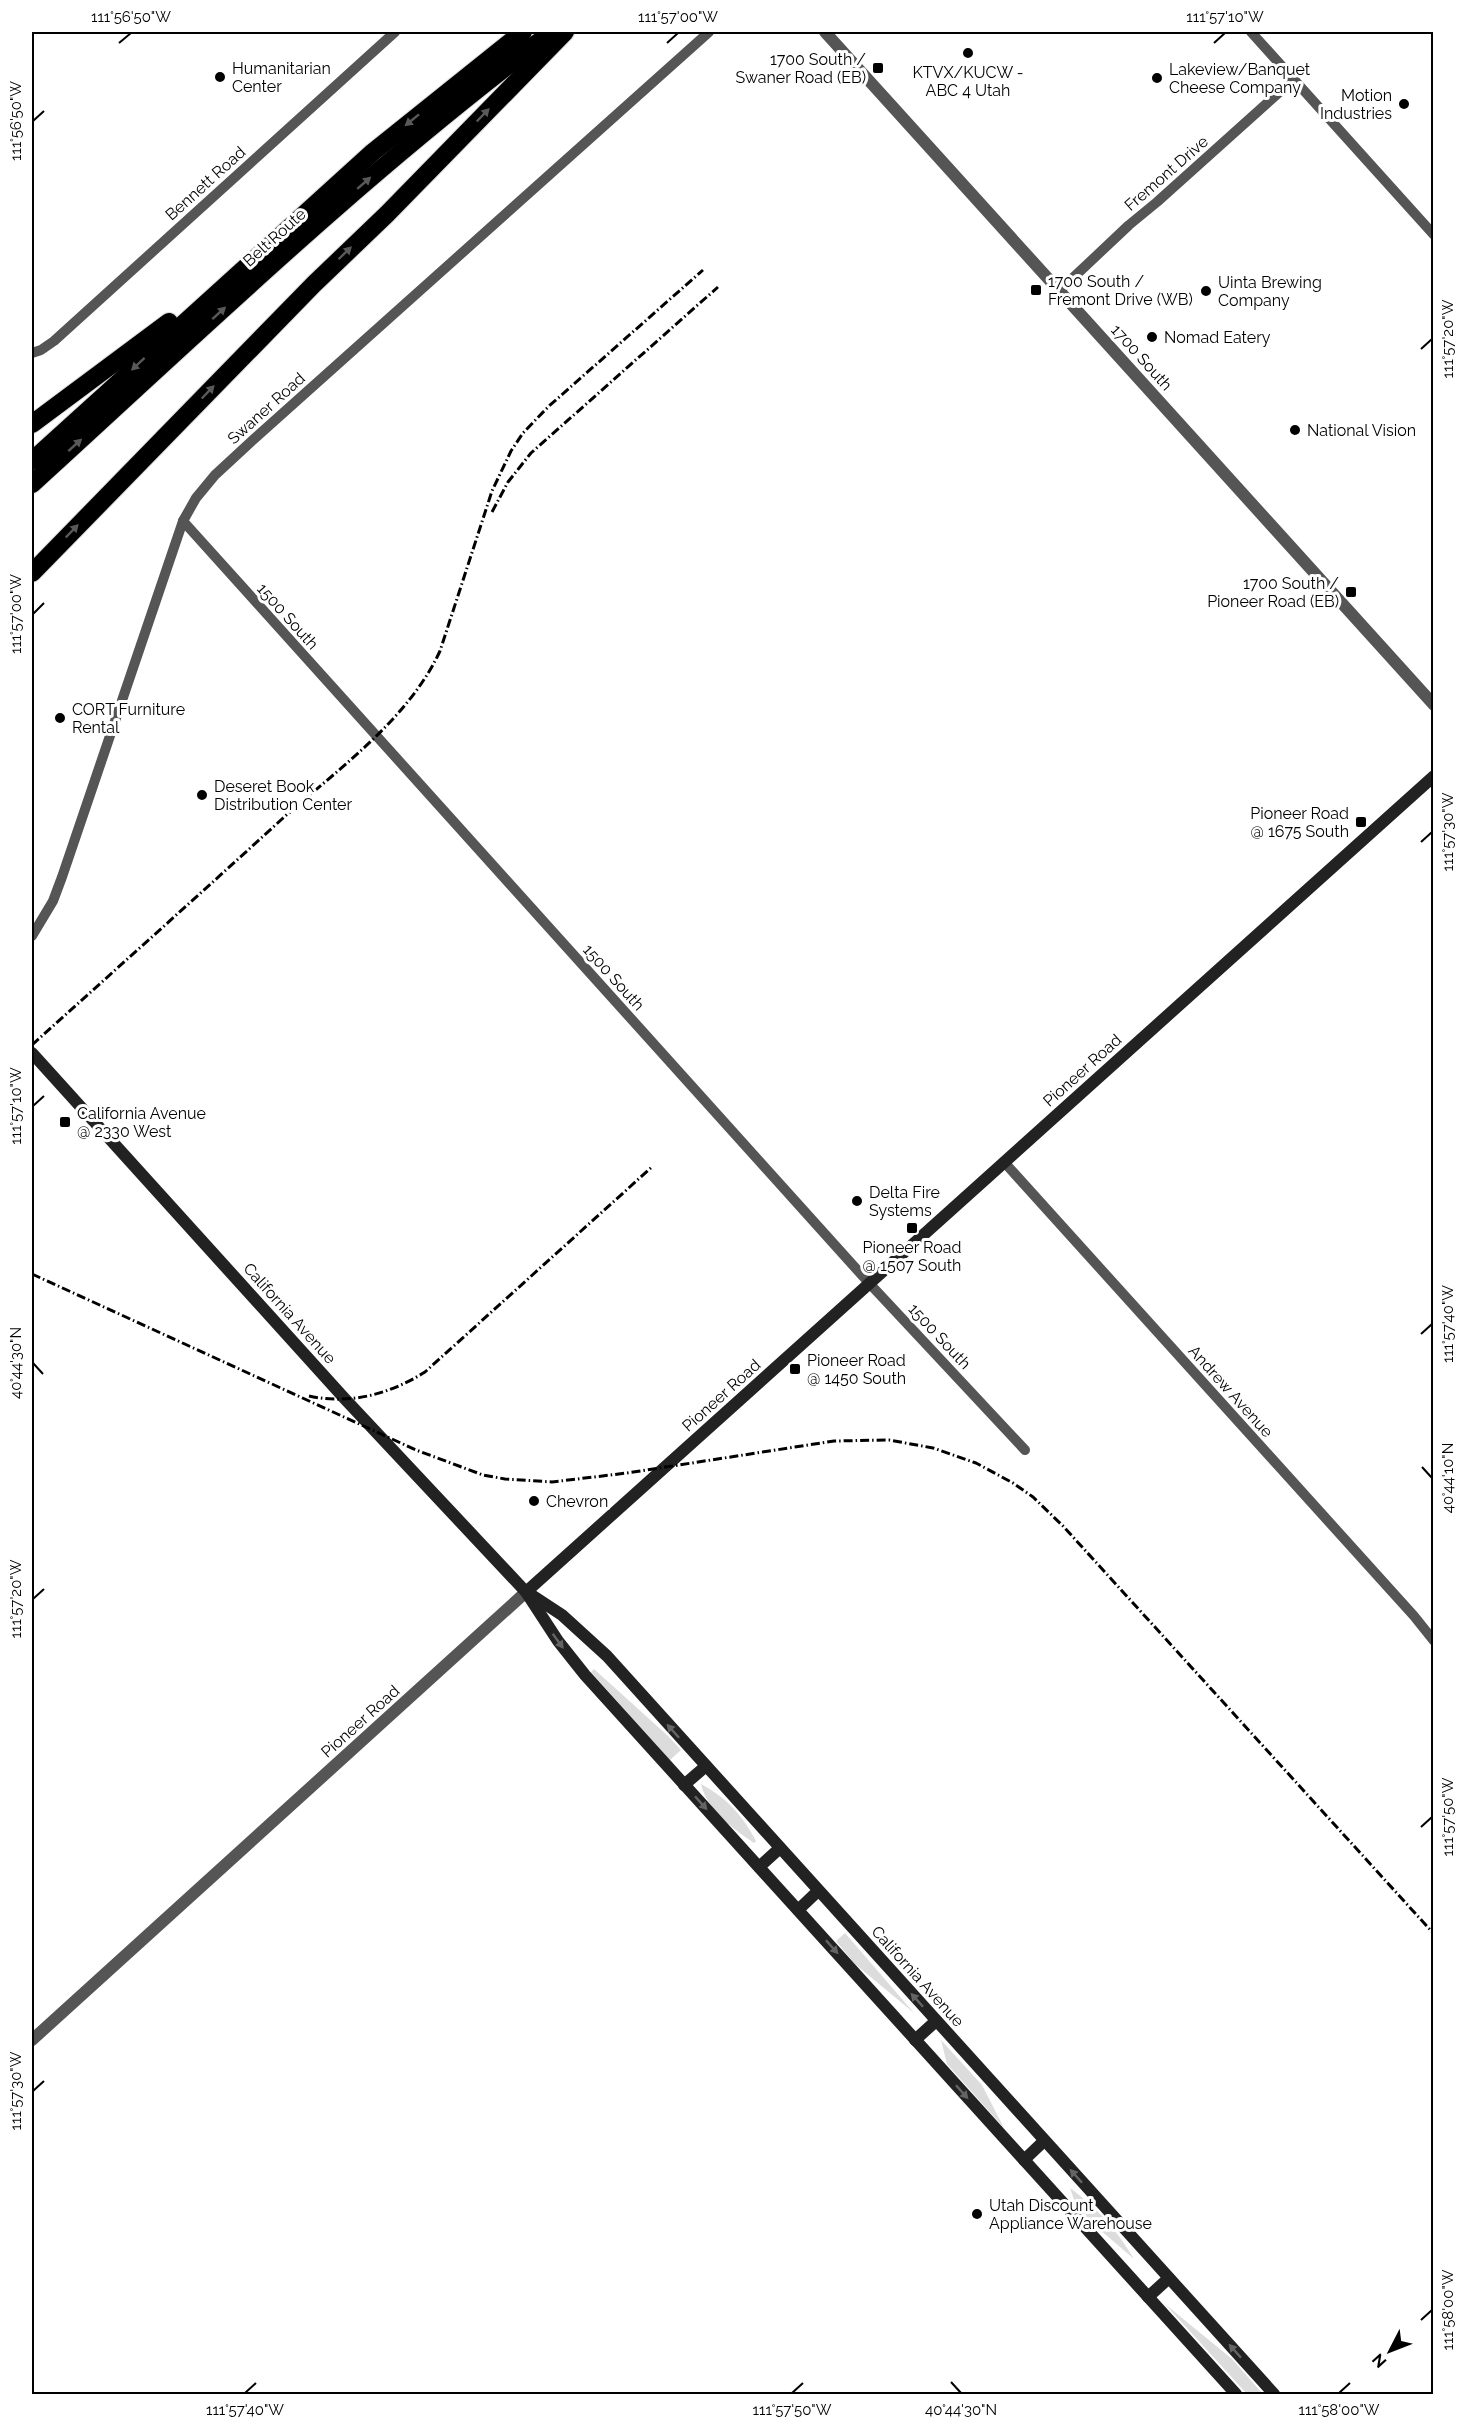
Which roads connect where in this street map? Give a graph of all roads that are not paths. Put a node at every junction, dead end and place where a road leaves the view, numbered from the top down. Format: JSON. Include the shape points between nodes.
{"nodes":[{"id":1,"x":395,"y":32,"type":"edge"},
{"id":2,"x":523,"y":32,"type":"edge"},
{"id":3,"x":552,"y":32,"type":"edge"},
{"id":4,"x":565,"y":32,"type":"edge"},
{"id":5,"x":709,"y":32,"type":"edge"},
{"id":6,"x":825,"y":32,"type":"edge"},
{"id":7,"x":1251,"y":32,"type":"edge"},
{"id":8,"x":1294,"y":79,"type":"junction"},
{"id":9,"x":1434,"y":235,"type":"edge"},
{"id":10,"x":243,"y":268,"type":"junction"},
{"id":11,"x":1059,"y":291,"type":"junction"},
{"id":12,"x":32,"y":353,"type":"edge"},
{"id":13,"x":32,"y":424,"type":"edge"},
{"id":14,"x":32,"y":461,"type":"edge"},
{"id":15,"x":32,"y":484,"type":"edge"},
{"id":16,"x":183,"y":521,"type":"junction"},
{"id":17,"x":32,"y":573,"type":"edge"},
{"id":18,"x":1434,"y":705,"type":"edge"},
{"id":19,"x":1434,"y":776,"type":"edge"},
{"id":20,"x":32,"y":936,"type":"edge"},
{"id":21,"x":32,"y":1053,"type":"edge"},
{"id":22,"x":1004,"y":1162,"type":"junction"},
{"id":23,"x":869,"y":1283,"type":"junction"},
{"id":24,"x":1025,"y":1450,"type":"dead end"},
{"id":25,"x":526,"y":1592,"type":"junction"},
{"id":26,"x":1434,"y":1641,"type":"edge"},
{"id":27,"x":706,"y":1766,"type":"junction"},
{"id":28,"x":684,"y":1785,"type":"junction"},
{"id":29,"x":780,"y":1848,"type":"junction"},
{"id":30,"x":759,"y":1867,"type":"junction"},
{"id":31,"x":818,"y":1891,"type":"junction"},
{"id":32,"x":798,"y":1910,"type":"junction"},
{"id":33,"x":936,"y":2021,"type":"junction"},
{"id":34,"x":32,"y":2040,"type":"edge"},
{"id":35,"x":915,"y":2040,"type":"junction"},
{"id":36,"x":1044,"y":2141,"type":"junction"},
{"id":37,"x":1024,"y":2160,"type":"junction"},
{"id":38,"x":1168,"y":2278,"type":"junction"},
{"id":39,"x":1148,"y":2297,"type":"junction"},
{"id":40,"x":1236,"y":2394,"type":"edge"},
{"id":41,"x":1274,"y":2394,"type":"edge"}],
"edges":[{"from":1,"to":12,"type":"street","name":"Bennett Road","via":[[54,341]]},
{"from":2,"to":10,"type":"highway","name":"Belt Route","one_way":true,"via":[[373,152]]},
{"from":15,"to":3,"type":"highway","name":"Belt Route","one_way":true,"via":[[376,172]]},
{"from":17,"to":4,"type":"highway","one_way":true},
{"from":5,"to":16,"type":"street","name":"Swaner Road","via":[[214,475]]},
{"from":6,"to":11,"type":"street","name":"1700 South"},
{"from":7,"to":8,"type":"street"},
{"from":8,"to":9,"type":"street"},
{"from":8,"to":11,"type":"street","name":"Fremont Drive"},
{"from":10,"to":13,"type":"highway"},
{"from":10,"to":14,"type":"highway","name":"Belt Route","one_way":true},
{"from":11,"to":18,"type":"street","name":"1700 South"},
{"from":16,"to":20,"type":"street","name":"Swaner Road","via":[[62,877]]},
{"from":16,"to":23,"type":"street","name":"1500 South"},
{"from":19,"to":22,"type":"main road","name":"Pioneer Road"},
{"from":21,"to":25,"type":"main road","name":"California Avenue","via":[[345,1399]]},
{"from":22,"to":23,"type":"main road","name":"Pioneer Road"},
{"from":22,"to":26,"type":"street","name":"Andrew Avenue"},
{"from":23,"to":24,"type":"street","name":"1500 South"},
{"from":23,"to":25,"type":"main road","name":"Pioneer Road"},
{"from":27,"to":25,"type":"main road","name":"California Avenue","one_way":true,"via":[[592,1641]]},
{"from":25,"to":28,"type":"main road","name":"California Avenue","one_way":true,"via":[[571,1658]]},
{"from":25,"to":34,"type":"street","name":"Pioneer Road"},
{"from":27,"to":28,"type":"main road"},
{"from":27,"to":29,"type":"main road","name":"California Avenue"},
{"from":28,"to":30,"type":"main road","name":"California Avenue","one_way":true},
{"from":29,"to":30,"type":"main road"},
{"from":29,"to":31,"type":"main road","name":"California Avenue"},
{"from":30,"to":32,"type":"main road","name":"California Avenue"},
{"from":31,"to":32,"type":"main road"},
{"from":33,"to":31,"type":"main road","name":"California Avenue","one_way":true},
{"from":32,"to":35,"type":"main road","name":"California Avenue","one_way":true},
{"from":33,"to":35,"type":"main road"},
{"from":33,"to":36,"type":"main road","name":"California Avenue"},
{"from":35,"to":37,"type":"main road","name":"California Avenue","one_way":true},
{"from":36,"to":37,"type":"main road"},
{"from":38,"to":36,"type":"main road","name":"California Avenue","one_way":true},
{"from":37,"to":39,"type":"main road","name":"California Avenue"},
{"from":38,"to":39,"type":"main road"},
{"from":41,"to":38,"type":"main road","name":"California Avenue","one_way":true},
{"from":39,"to":40,"type":"main road","name":"California Avenue"}]}
